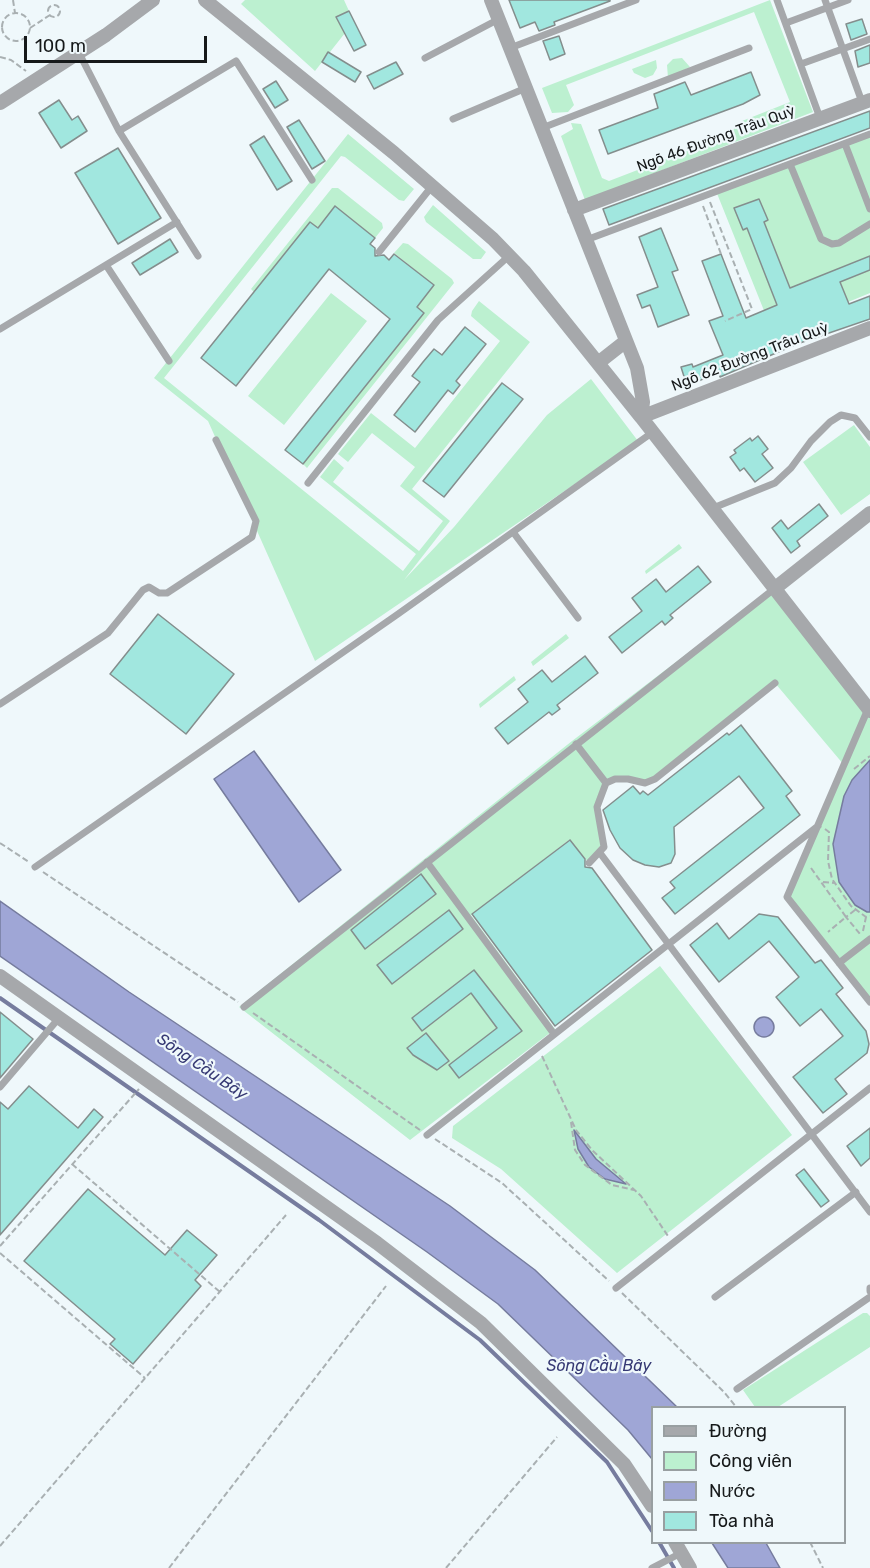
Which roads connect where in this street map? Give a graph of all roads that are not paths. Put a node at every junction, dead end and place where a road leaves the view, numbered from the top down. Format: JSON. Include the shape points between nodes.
{"nodes":[{"id":1,"x":153,"y":0,"type":"edge"},
{"id":2,"x":205,"y":0,"type":"edge"},
{"id":3,"x":491,"y":0,"type":"edge"},
{"id":4,"x":636,"y":0,"type":"edge"},
{"id":5,"x":777,"y":0,"type":"edge"},
{"id":6,"x":848,"y":0,"type":"edge"},
{"id":7,"x":826,"y":4,"type":"edge"},
{"id":8,"x":499,"y":20,"type":"junction"},
{"id":9,"x":786,"y":23,"type":"junction"},
{"id":10,"x":870,"y":39,"type":"edge"},
{"id":11,"x":510,"y":48,"type":"junction"},
{"id":12,"x":749,"y":48,"type":"dead end"},
{"id":13,"x":843,"y":49,"type":"junction"},
{"id":14,"x":79,"y":53,"type":"junction"},
{"id":15,"x":425,"y":58,"type":"dead end"},
{"id":16,"x":801,"y":64,"type":"junction"},
{"id":17,"x":526,"y":88,"type":"junction"},
{"id":18,"x":866,"y":101,"type":"edge"},
{"id":19,"x":0,"y":103,"type":"edge"},
{"id":20,"x":453,"y":118,"type":"dead end"},
{"id":21,"x":820,"y":118,"type":"junction"},
{"id":22,"x":542,"y":128,"type":"junction"},
{"id":23,"x":119,"y":130,"type":"junction"},
{"id":24,"x":870,"y":134,"type":"edge"},
{"id":25,"x":845,"y":144,"type":"junction"},
{"id":26,"x":790,"y":164,"type":"junction"},
{"id":27,"x":312,"y":180,"type":"dead end"},
{"id":28,"x":433,"y":185,"type":"junction"},
{"id":29,"x":870,"y":209,"type":"edge"},
{"id":30,"x":574,"y":210,"type":"junction"},
{"id":31,"x":177,"y":222,"type":"junction"},
{"id":32,"x":870,"y":224,"type":"edge"},
{"id":33,"x":586,"y":240,"type":"junction"},
{"id":34,"x":380,"y":252,"type":"dead end"},
{"id":35,"x":510,"y":255,"type":"junction"},
{"id":36,"x":198,"y":256,"type":"dead end"},
{"id":37,"x":106,"y":265,"type":"junction"},
{"id":38,"x":870,"y":328,"type":"edge"},
{"id":39,"x":0,"y":329,"type":"edge"},
{"id":40,"x":626,"y":341,"type":"junction"},
{"id":41,"x":169,"y":361,"type":"dead end"},
{"id":42,"x":598,"y":363,"type":"junction"},
{"id":43,"x":641,"y":417,"type":"junction"},
{"id":44,"x":653,"y":432,"type":"junction"},
{"id":45,"x":870,"y":437,"type":"edge"},
{"id":46,"x":216,"y":440,"type":"dead end"},
{"id":47,"x":308,"y":483,"type":"dead end"},
{"id":48,"x":713,"y":508,"type":"junction"},
{"id":49,"x":870,"y":513,"type":"edge"},
{"id":50,"x":513,"y":532,"type":"junction"},
{"id":51,"x":774,"y":589,"type":"junction"},
{"id":52,"x":578,"y":618,"type":"dead end"},
{"id":53,"x":775,"y":682,"type":"dead end"},
{"id":54,"x":0,"y":704,"type":"edge"},
{"id":55,"x":870,"y":709,"type":"edge"},
{"id":56,"x":576,"y":744,"type":"junction"},
{"id":57,"x":606,"y":783,"type":"junction"},
{"id":58,"x":818,"y":826,"type":"junction"},
{"id":59,"x":600,"y":854,"type":"junction"},
{"id":60,"x":427,"y":862,"type":"junction"},
{"id":61,"x":589,"y":862,"type":"dead end"},
{"id":62,"x":35,"y":867,"type":"road end"},
{"id":63,"x":868,"y":941,"type":"edge"},
{"id":64,"x":669,"y":944,"type":"junction"},
{"id":65,"x":838,"y":963,"type":"junction"},
{"id":66,"x":0,"y":976,"type":"edge"},
{"id":67,"x":870,"y":1002,"type":"edge"},
{"id":68,"x":244,"y":1006,"type":"road end"},
{"id":69,"x":56,"y":1021,"type":"junction"},
{"id":70,"x":554,"y":1034,"type":"junction"},
{"id":71,"x":0,"y":1086,"type":"edge"},
{"id":72,"x":870,"y":1088,"type":"edge"},
{"id":73,"x":813,"y":1133,"type":"junction"},
{"id":74,"x":427,"y":1135,"type":"road end"},
{"id":75,"x":856,"y":1192,"type":"junction"},
{"id":76,"x":870,"y":1212,"type":"edge"},
{"id":77,"x":616,"y":1288,"type":"road end"},
{"id":78,"x":715,"y":1297,"type":"dead end"},
{"id":79,"x":870,"y":1297,"type":"edge"},
{"id":80,"x":737,"y":1389,"type":"dead end"},
{"id":81,"x":651,"y":1504,"type":"edge"},
{"id":82,"x":678,"y":1548,"type":"edge"},
{"id":83,"x":653,"y":1567,"type":"edge"},
{"id":84,"x":690,"y":1568,"type":"edge"}],
"edges":[{"from":1,"to":14,"type":"street"},
{"from":2,"to":28,"type":"street"},
{"from":3,"to":8,"type":"street"},
{"from":4,"to":11,"type":"lane"},
{"from":5,"to":9,"type":"lane"},
{"from":6,"to":7,"type":"lane"},
{"from":7,"to":9,"type":"lane"},
{"from":7,"to":13,"type":"lane"},
{"from":8,"to":11,"type":"street"},
{"from":8,"to":15,"type":"lane"},
{"from":9,"to":16,"type":"lane"},
{"from":10,"to":13,"type":"lane"},
{"from":11,"to":17,"type":"street"},
{"from":12,"to":22,"type":"lane"},
{"from":13,"to":16,"type":"lane"},
{"from":13,"to":18,"type":"lane"},
{"from":14,"to":19,"type":"street"},
{"from":14,"to":23,"type":"lane"},
{"from":16,"to":21,"type":"lane"},
{"from":17,"to":20,"type":"lane"},
{"from":17,"to":22,"type":"street"},
{"from":18,"to":21,"type":"street","name":"Ngõ 46 Đường Trâu Quỳ"},
{"from":21,"to":30,"type":"street","name":"Ngõ 46 Đường Trâu Quỳ"},
{"from":22,"to":30,"type":"street"},
{"from":23,"to":27,"type":"lane","via":[[236,61]]},
{"from":23,"to":31,"type":"lane"},
{"from":24,"to":25,"type":"lane"},
{"from":25,"to":26,"type":"lane"},
{"from":25,"to":29,"type":"lane"},
{"from":26,"to":32,"type":"lane","via":[[821,239],[839,243]]},
{"from":26,"to":33,"type":"lane"},
{"from":28,"to":34,"type":"lane"},
{"from":28,"to":35,"type":"street"},
{"from":30,"to":33,"type":"street"},
{"from":31,"to":36,"type":"lane"},
{"from":31,"to":37,"type":"lane"},
{"from":33,"to":40,"type":"street"},
{"from":35,"to":42,"type":"street"},
{"from":35,"to":47,"type":"lane","via":[[438,320]]},
{"from":37,"to":39,"type":"lane"},
{"from":37,"to":41,"type":"lane"},
{"from":38,"to":43,"type":"street","name":"Ngõ 62 Đường Trâu Quỳ"},
{"from":40,"to":42,"type":"street"},
{"from":40,"to":43,"type":"street","via":[[641,385]]},
{"from":42,"to":43,"type":"street"},
{"from":43,"to":44,"type":"street"},
{"from":44,"to":48,"type":"street"},
{"from":44,"to":50,"type":"lane"},
{"from":45,"to":48,"type":"lane","via":[[855,418],[841,415],[811,441],[785,476]]},
{"from":46,"to":54,"type":"lane","via":[[256,521],[252,537],[167,593],[149,587],[142,590],[108,633]]},
{"from":48,"to":51,"type":"street"},
{"from":49,"to":51,"type":"street"},
{"from":50,"to":52,"type":"lane"},
{"from":50,"to":62,"type":"lane"},
{"from":51,"to":55,"type":"street"},
{"from":51,"to":56,"type":"lane"},
{"from":53,"to":57,"type":"lane","via":[[655,779],[645,783],[615,779]]},
{"from":55,"to":58,"type":"lane"},
{"from":56,"to":57,"type":"lane"},
{"from":56,"to":60,"type":"lane"},
{"from":57,"to":59,"type":"lane","via":[[597,807],[604,841]]},
{"from":58,"to":64,"type":"lane"},
{"from":58,"to":65,"type":"lane","via":[[787,897]]},
{"from":59,"to":61,"type":"lane"},
{"from":59,"to":64,"type":"lane"},
{"from":60,"to":68,"type":"lane"},
{"from":60,"to":70,"type":"lane"},
{"from":63,"to":65,"type":"lane"},
{"from":64,"to":70,"type":"lane"},
{"from":64,"to":73,"type":"lane"},
{"from":65,"to":67,"type":"lane"},
{"from":66,"to":69,"type":"street"},
{"from":69,"to":71,"type":"lane"},
{"from":69,"to":81,"type":"street","via":[[377,1243],[481,1323],[624,1464]]},
{"from":70,"to":74,"type":"lane"},
{"from":72,"to":73,"type":"lane"},
{"from":73,"to":75,"type":"lane"},
{"from":73,"to":77,"type":"lane"},
{"from":75,"to":76,"type":"lane"},
{"from":75,"to":78,"type":"lane"},
{"from":79,"to":80,"type":"lane"},
{"from":82,"to":83,"type":"lane"},
{"from":82,"to":84,"type":"street"}]}
